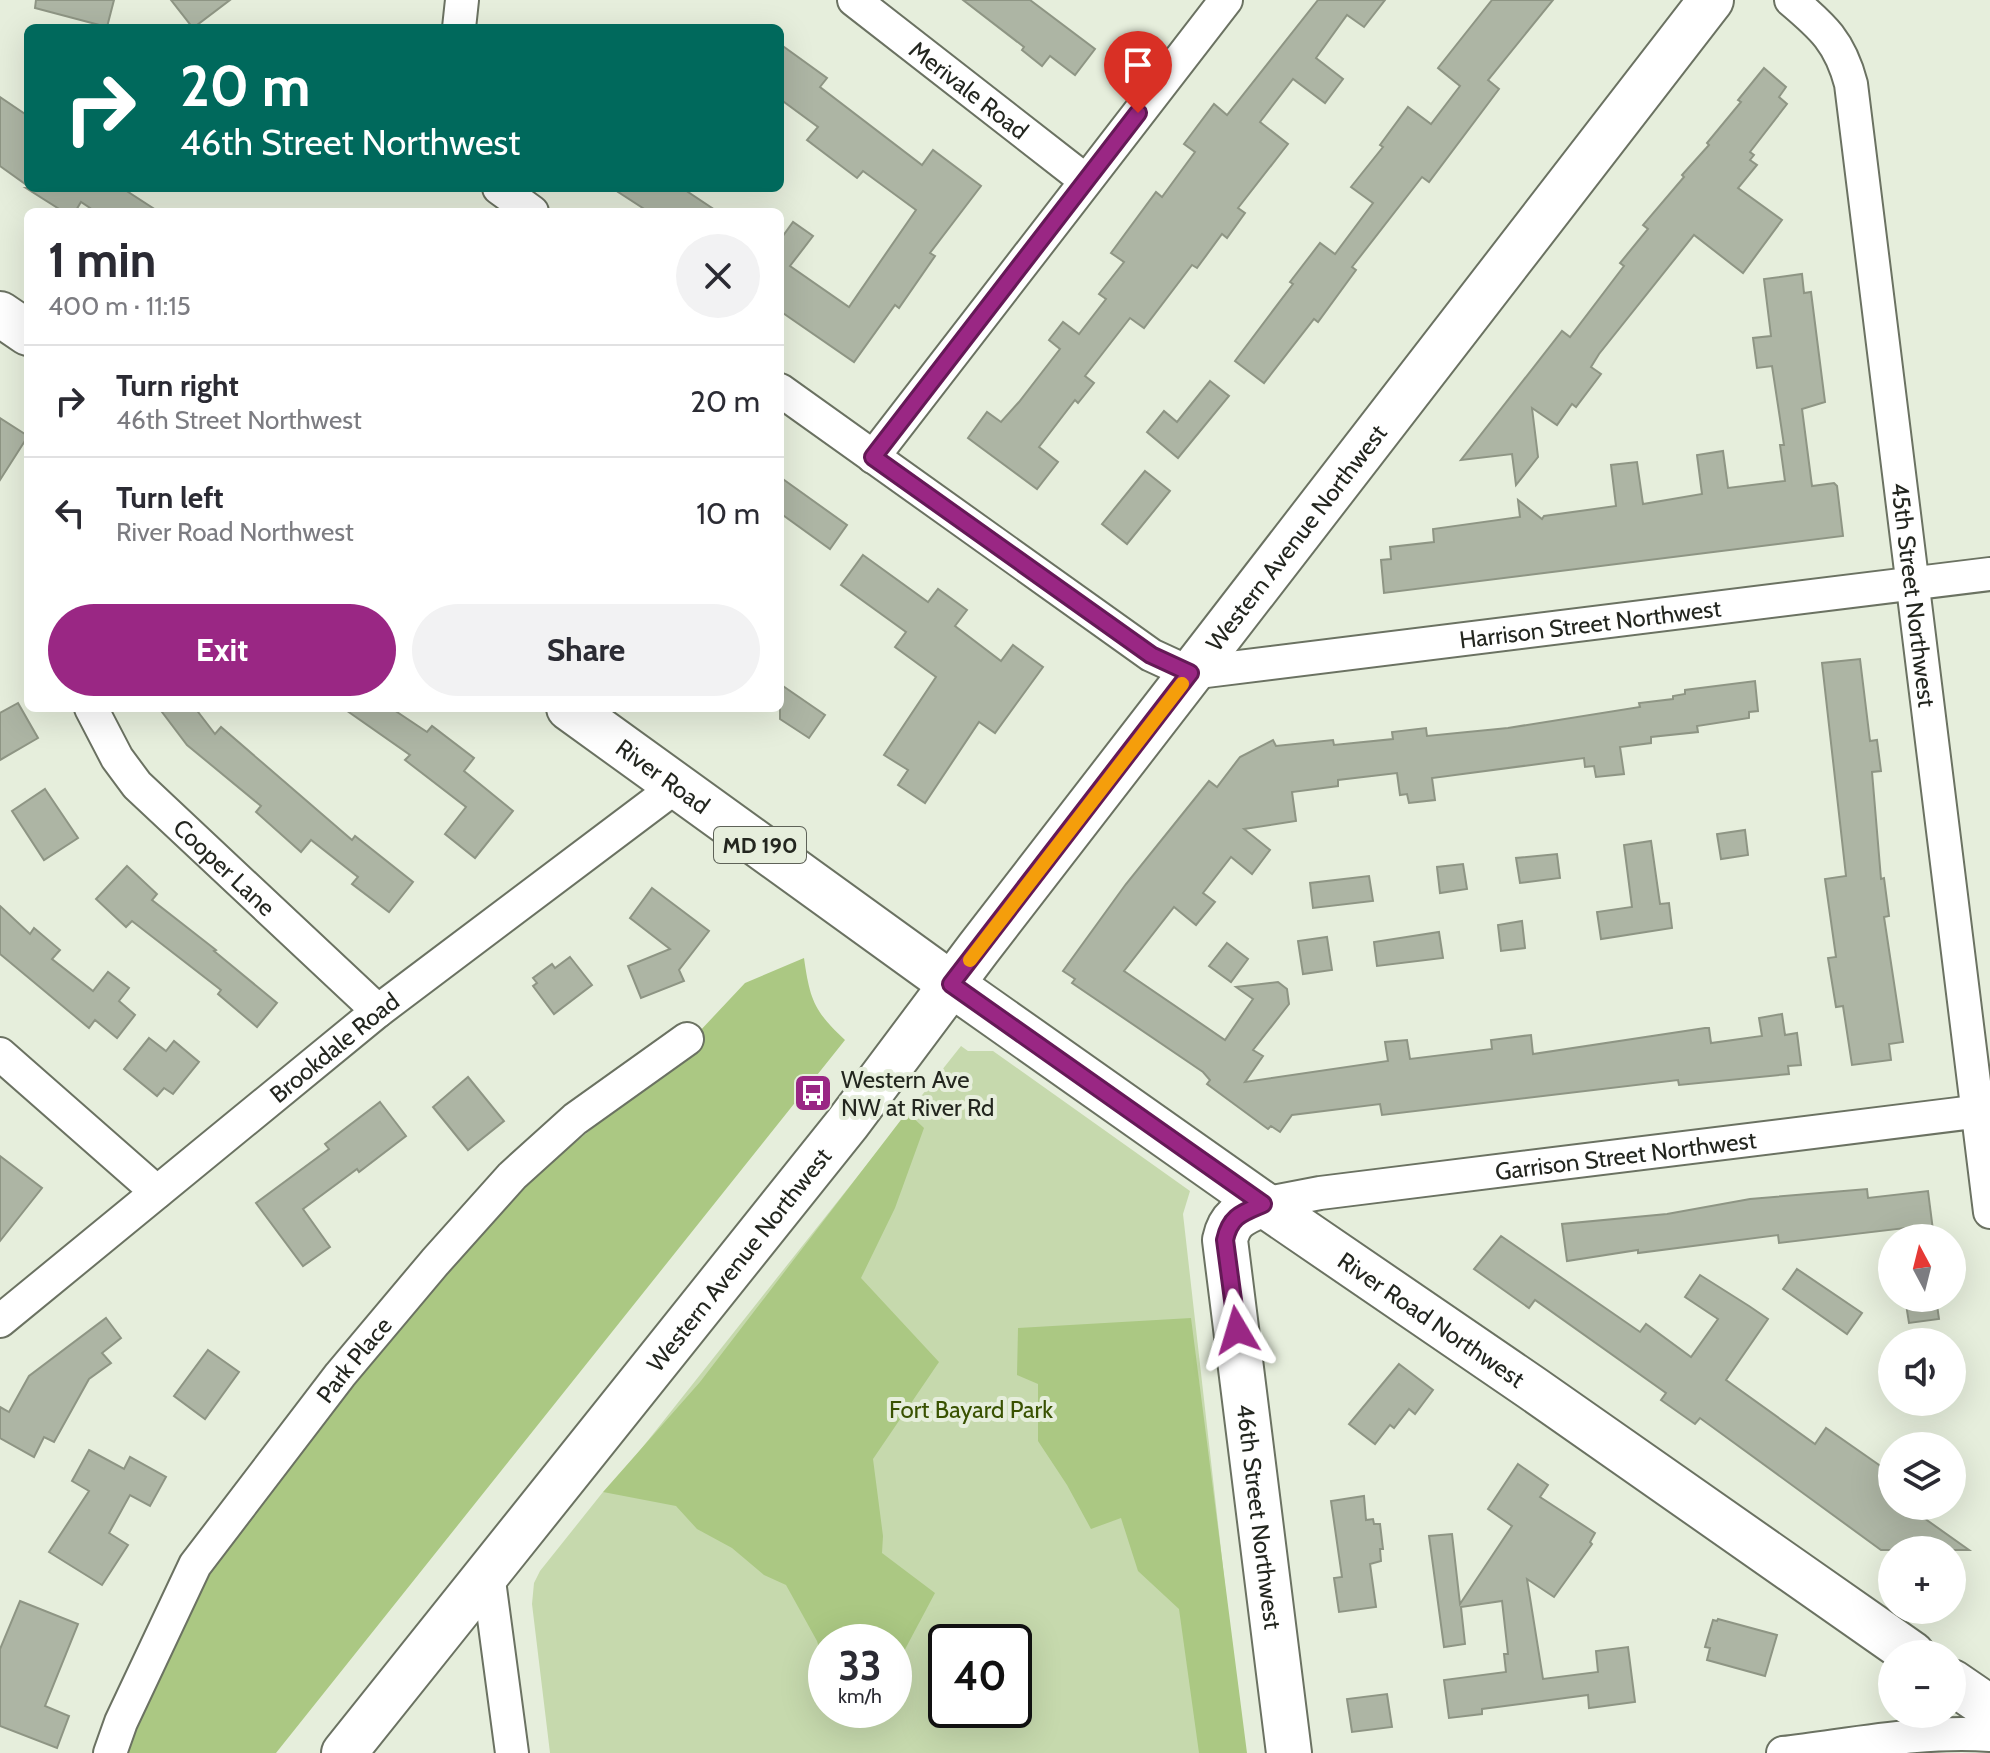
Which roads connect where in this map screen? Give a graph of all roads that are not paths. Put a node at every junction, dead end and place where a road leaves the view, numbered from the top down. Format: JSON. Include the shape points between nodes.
{"nodes":[{"id":1,"x":462,"y":0,"type":"edge"},
{"id":2,"x":854,"y":0,"type":"edge"},
{"id":3,"x":1226,"y":0,"type":"edge"},
{"id":4,"x":1711,"y":0,"type":"edge"},
{"id":5,"x":1791,"y":0,"type":"edge"},
{"id":6,"x":459,"y":24,"type":"edge"},
{"id":7,"x":1085,"y":180,"type":"junction"},
{"id":8,"x":504,"y":192,"type":"edge"},
{"id":9,"x":526,"y":208,"type":"edge"},
{"id":10,"x":0,"y":314,"type":"edge"},
{"id":11,"x":24,"y":330,"type":"edge"},
{"id":12,"x":784,"y":393,"type":"edge"},
{"id":13,"x":873,"y":457,"type":"junction"},
{"id":14,"x":1990,"y":574,"type":"edge"},
{"id":15,"x":1912,"y":584,"type":"junction"},
{"id":16,"x":1190,"y":673,"type":"junction"},
{"id":17,"x":93,"y":712,"type":"edge"},
{"id":18,"x":575,"y":712,"type":"edge"},
{"id":19,"x":678,"y":785,"type":"junction"},
{"id":20,"x":951,"y":984,"type":"junction"},
{"id":21,"x":378,"y":1011,"type":"junction"},
{"id":22,"x":687,"y":1039,"type":"dead end"},
{"id":23,"x":0,"y":1054,"type":"edge"},
{"id":24,"x":1984,"y":1111,"type":"edge"},
{"id":25,"x":157,"y":1192,"type":"junction"},
{"id":26,"x":1263,"y":1204,"type":"junction"},
{"id":27,"x":1990,"y":1212,"type":"edge"},
{"id":28,"x":0,"y":1321,"type":"edge"},
{"id":29,"x":488,"y":1573,"type":"junction"},
{"id":30,"x":1892,"y":1640,"type":"edge"},
{"id":31,"x":1966,"y":1692,"type":"edge"},
{"id":32,"x":1990,"y":1708,"type":"edge"},
{"id":33,"x":1990,"y":1735,"type":"edge"},
{"id":34,"x":110,"y":1753,"type":"edge"},
{"id":35,"x":344,"y":1753,"type":"edge"},
{"id":36,"x":512,"y":1753,"type":"edge"},
{"id":37,"x":1289,"y":1753,"type":"edge"},
{"id":38,"x":1783,"y":1753,"type":"edge"}],
"edges":[{"from":1,"to":6,"type":"street"},
{"from":2,"to":7,"type":"street","name":"Merivale Road"},
{"from":3,"to":7,"type":"street"},
{"from":4,"to":16,"type":"main road","name":"Western Avenue Northwest"},
{"from":5,"to":15,"type":"street","name":"45th Street Northwest","via":[[1827,31],[1851,84]]},
{"from":7,"to":13,"type":"street"},
{"from":8,"to":9,"type":"street"},
{"from":10,"to":11,"type":"main road"},
{"from":12,"to":13,"type":"street"},
{"from":13,"to":16,"type":"street","via":[[1151,655]]},
{"from":14,"to":15,"type":"street","name":"Harrison Street Northwest"},
{"from":15,"to":16,"type":"street","name":"Harrison Street Northwest"},
{"from":15,"to":24,"type":"street","name":"45th Street Northwest"},
{"from":16,"to":20,"type":"main road","name":"Western Avenue Northwest"},
{"from":17,"to":21,"type":"street","name":"Cooper Lane","via":[[137,785]]},
{"from":18,"to":19,"type":"main road","name":"River Road","number":"MD 190"},
{"from":19,"to":20,"type":"main road","name":"River Road","number":"MD 190"},
{"from":19,"to":21,"type":"street","name":"Brookdale Road"},
{"from":20,"to":26,"type":"main road","name":"River Road Northwest"},
{"from":20,"to":29,"type":"main road","name":"Western Avenue Northwest","via":[[847,1124]]},
{"from":21,"to":25,"type":"street","name":"Brookdale Road"},
{"from":22,"to":34,"type":"street","name":"Park Place","via":[[575,1119],[512,1176],[340,1375],[195,1565]]},
{"from":23,"to":25,"type":"street"},
{"from":24,"to":26,"type":"street","name":"Garrison Street Northwest"},
{"from":24,"to":27,"type":"street","name":"45th Street Northwest"},
{"from":25,"to":28,"type":"street","name":"Brookdale Road"},
{"from":26,"to":30,"type":"main road","name":"River Road Northwest"},
{"from":26,"to":37,"type":"main road","name":"46th Street Northwest","via":[[1234,1217],[1225,1240]]},
{"from":29,"to":35,"type":"main road","name":"Western Avenue Northwest"},
{"from":29,"to":36,"type":"street"},
{"from":31,"to":32,"type":"main road"},
{"from":33,"to":38,"type":"street","via":[[1958,1732]]}]}
